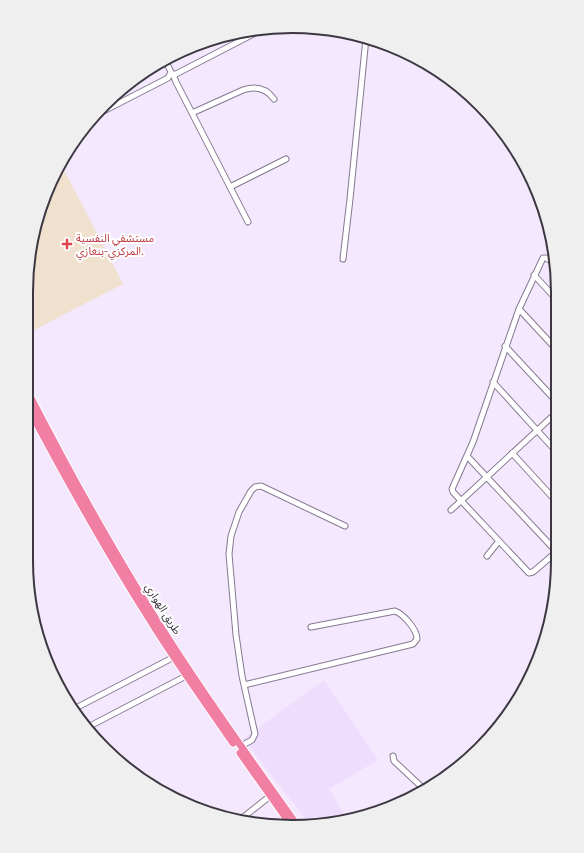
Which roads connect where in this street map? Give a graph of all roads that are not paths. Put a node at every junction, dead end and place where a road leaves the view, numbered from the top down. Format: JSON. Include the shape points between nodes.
{"nodes":[{"id":1,"x":247,"y":37,"type":"edge"},
{"id":2,"x":365,"y":44,"type":"edge"},
{"id":3,"x":168,"y":65,"type":"edge"},
{"id":4,"x":172,"y":74,"type":"junction"},
{"id":5,"x":274,"y":99,"type":"dead end"},
{"id":6,"x":110,"y":108,"type":"edge"},
{"id":7,"x":192,"y":113,"type":"junction"},
{"id":8,"x":286,"y":158,"type":"dead end"},
{"id":9,"x":230,"y":186,"type":"junction"},
{"id":10,"x":248,"y":222,"type":"dead end"},
{"id":11,"x":343,"y":259,"type":"dead end"},
{"id":12,"x":549,"y":260,"type":"edge"},
{"id":13,"x":534,"y":275,"type":"junction"},
{"id":14,"x":551,"y":293,"type":"edge"},
{"id":15,"x":519,"y":309,"type":"junction"},
{"id":16,"x":551,"y":344,"type":"edge"},
{"id":17,"x":505,"y":346,"type":"junction"},
{"id":18,"x":493,"y":382,"type":"junction"},
{"id":19,"x":551,"y":396,"type":"edge"},
{"id":20,"x":33,"y":402,"type":"edge"},
{"id":21,"x":33,"y":415,"type":"edge"},
{"id":22,"x":551,"y":417,"type":"edge"},
{"id":23,"x":537,"y":430,"type":"junction"},
{"id":24,"x":551,"y":445,"type":"edge"},
{"id":25,"x":512,"y":453,"type":"junction"},
{"id":26,"x":467,"y":456,"type":"junction"},
{"id":27,"x":63,"y":466,"type":"junction"},
{"id":28,"x":487,"y":477,"type":"junction"},
{"id":29,"x":551,"y":496,"type":"edge"},
{"id":30,"x":461,"y":500,"type":"junction"},
{"id":31,"x":450,"y":510,"type":"dead end"},
{"id":32,"x":345,"y":526,"type":"dead end"},
{"id":33,"x":499,"y":541,"type":"junction"},
{"id":34,"x":551,"y":546,"type":"edge"},
{"id":35,"x":487,"y":556,"type":"dead end"},
{"id":36,"x":551,"y":557,"type":"edge"},
{"id":37,"x":311,"y":627,"type":"dead end"},
{"id":38,"x":174,"y":657,"type":"junction"},
{"id":39,"x":186,"y":676,"type":"junction"},
{"id":40,"x":244,"y":685,"type":"junction"},
{"id":41,"x":78,"y":707,"type":"edge"},
{"id":42,"x":92,"y":725,"type":"edge"},
{"id":43,"x":241,"y":746,"type":"junction"},
{"id":44,"x":393,"y":756,"type":"dead end"},
{"id":45,"x":420,"y":786,"type":"edge"},
{"id":46,"x":270,"y":796,"type":"junction"},
{"id":47,"x":245,"y":816,"type":"edge"},
{"id":48,"x":287,"y":820,"type":"edge"},
{"id":49,"x":293,"y":820,"type":"edge"}],
"edges":[{"from":1,"to":4,"type":"street"},
{"from":2,"to":11,"type":"street"},
{"from":3,"to":4,"type":"street"},
{"from":4,"to":6,"type":"street"},
{"from":4,"to":7,"type":"street"},
{"from":5,"to":7,"type":"street","via":[[266,90],[250,88]]},
{"from":7,"to":9,"type":"street"},
{"from":8,"to":9,"type":"street"},
{"from":9,"to":10,"type":"street"},
{"from":12,"to":13,"type":"street","via":[[544,258]]},
{"from":13,"to":14,"type":"street"},
{"from":13,"to":15,"type":"street"},
{"from":15,"to":16,"type":"street"},
{"from":15,"to":17,"type":"street"},
{"from":17,"to":18,"type":"street"},
{"from":17,"to":19,"type":"street"},
{"from":18,"to":23,"type":"street"},
{"from":18,"to":26,"type":"street"},
{"from":20,"to":27,"type":"highway","name":"طريق الهواري"},
{"from":21,"to":27,"type":"highway","name":"طريق الهواري"},
{"from":22,"to":23,"type":"street"},
{"from":23,"to":24,"type":"street"},
{"from":23,"to":25,"type":"street"},
{"from":25,"to":28,"type":"street"},
{"from":25,"to":29,"type":"street"},
{"from":26,"to":28,"type":"street"},
{"from":26,"to":30,"type":"street","via":[[452,489]]},
{"from":27,"to":38,"type":"highway","name":"طريق الهواري","via":[[129,586]]},
{"from":27,"to":43,"type":"highway","name":"طريق الهواري","via":[[149,608]]},
{"from":28,"to":30,"type":"street"},
{"from":28,"to":34,"type":"street"},
{"from":30,"to":31,"type":"street"},
{"from":30,"to":33,"type":"street"},
{"from":32,"to":40,"type":"street","via":[[264,487],[251,491],[234,523],[229,546],[236,635]]},
{"from":33,"to":35,"type":"street"},
{"from":33,"to":36,"type":"street","via":[[530,573]]},
{"from":37,"to":40,"type":"street","via":[[395,611],[406,619],[417,637],[413,644]]},
{"from":38,"to":39,"type":"highway","name":"طريق الهواري"},
{"from":38,"to":41,"type":"street"},
{"from":39,"to":42,"type":"street"},
{"from":39,"to":46,"type":"highway","name":"طريق الهواري"},
{"from":40,"to":43,"type":"street","via":[[255,734],[252,740]]},
{"from":43,"to":49,"type":"highway","name":"طريق الهواري"},
{"from":44,"to":45,"type":"street","via":[[394,761]]},
{"from":46,"to":47,"type":"street"},
{"from":46,"to":48,"type":"highway","name":"طريق الهواري"}]}
